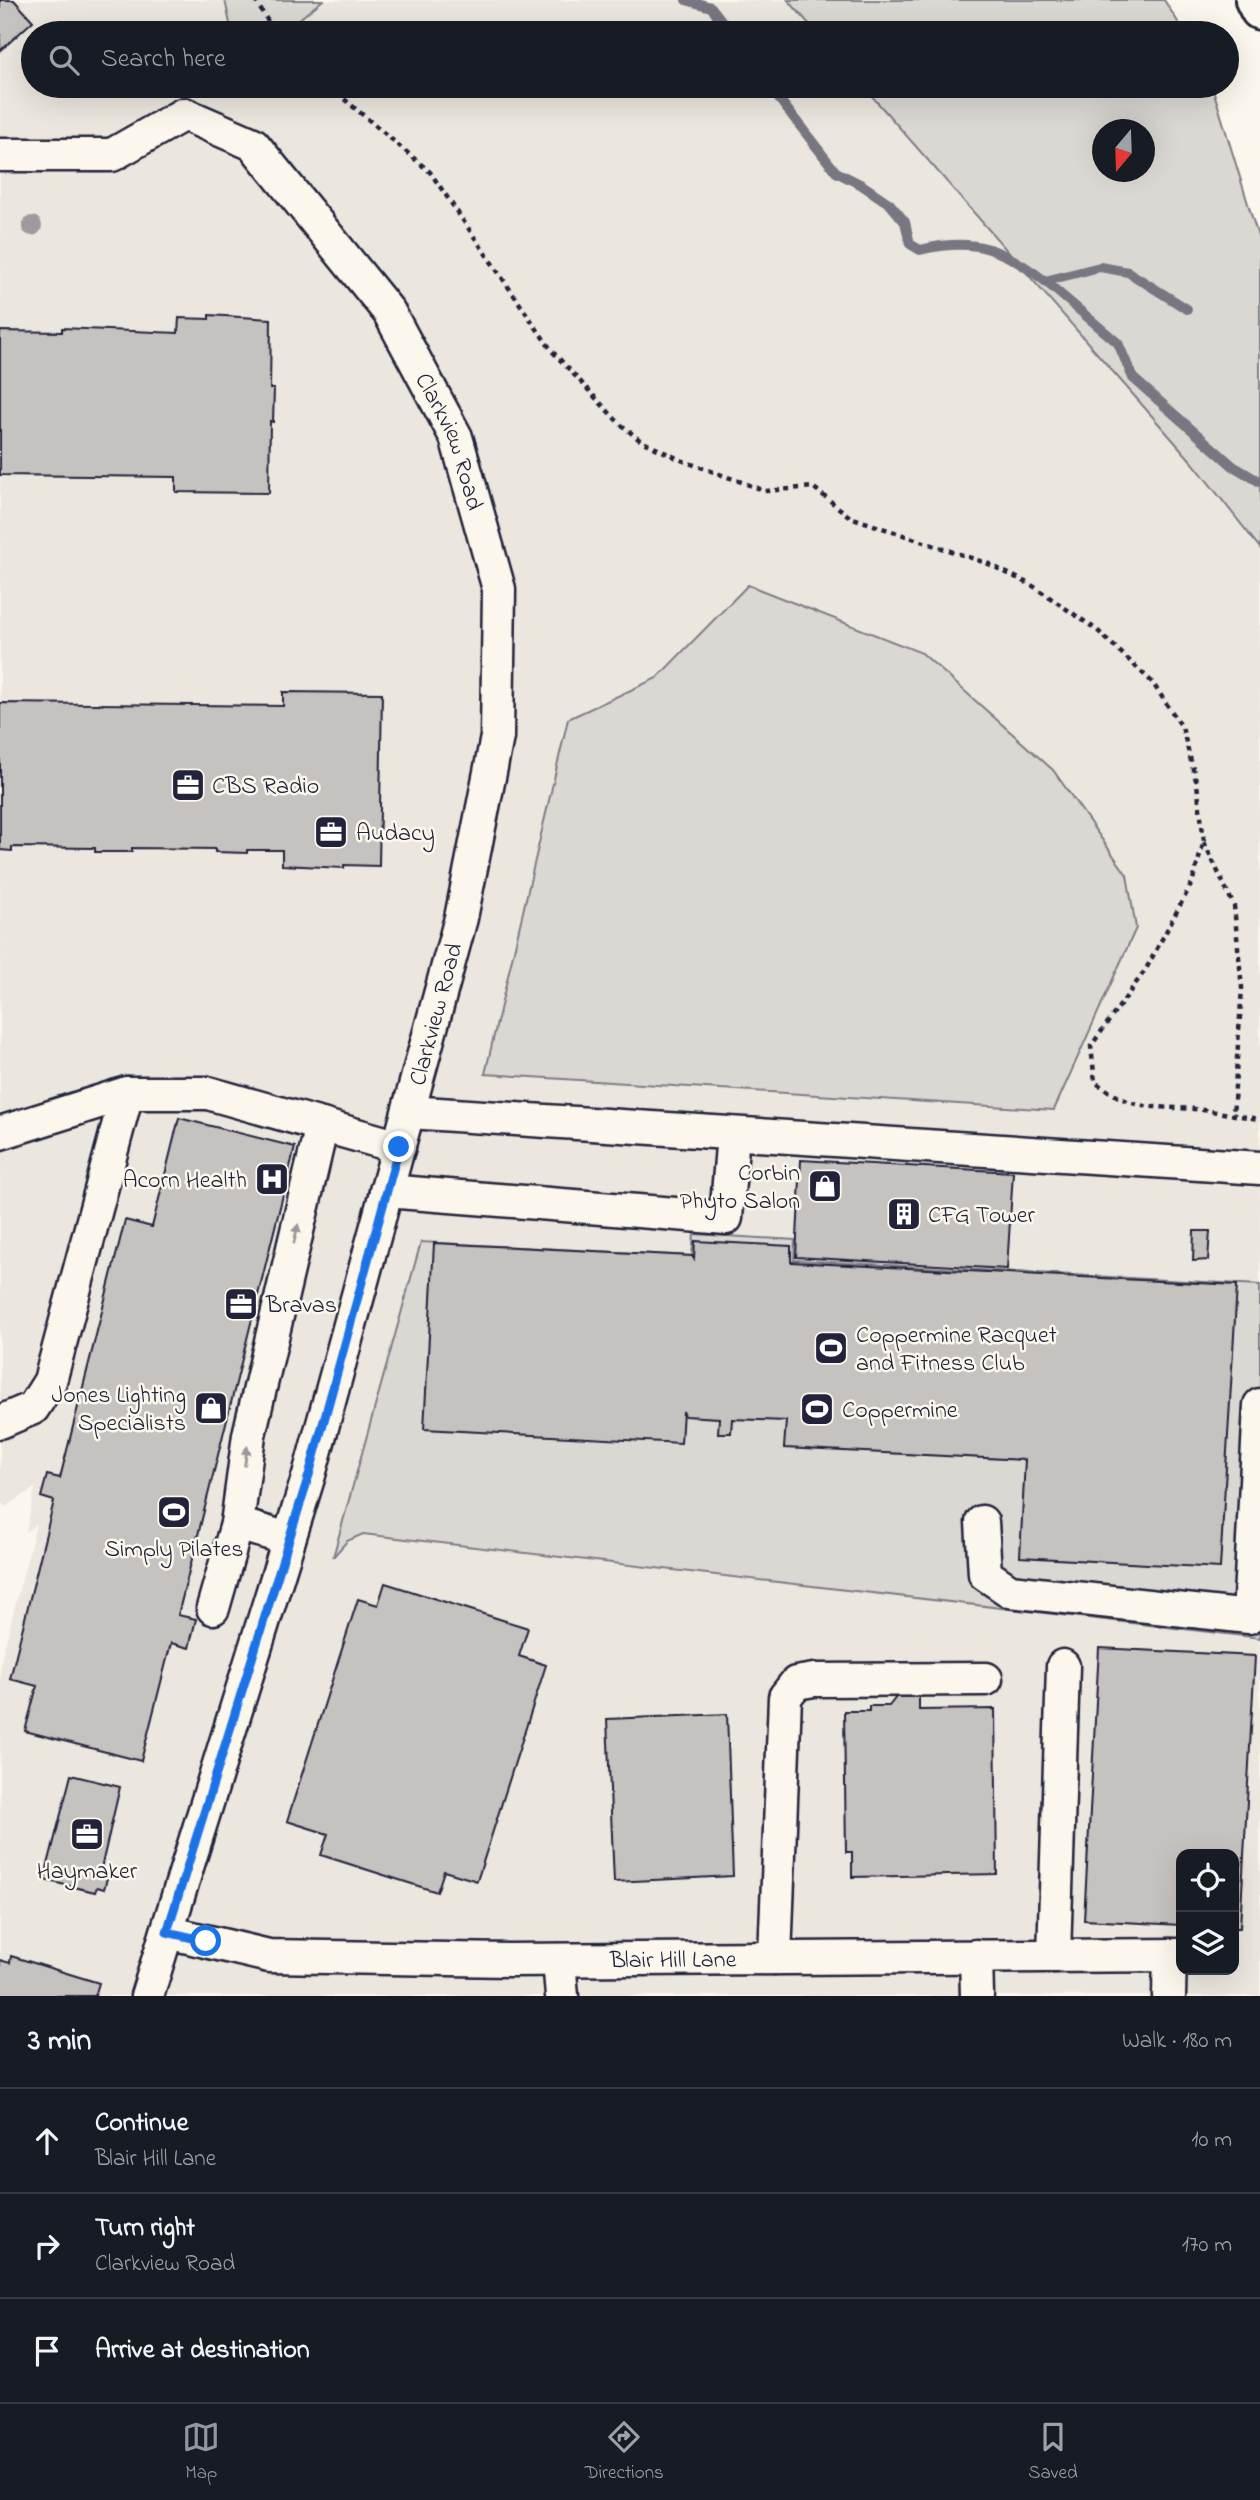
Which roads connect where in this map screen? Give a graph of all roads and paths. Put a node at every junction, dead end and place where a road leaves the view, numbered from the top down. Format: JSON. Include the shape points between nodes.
{"nodes":[{"id":1,"x":255,"y":0,"type":"edge"},
{"id":2,"x":1255,"y":0,"type":"edge"},
{"id":3,"x":1260,"y":10,"type":"edge"},
{"id":4,"x":268,"y":21,"type":"edge"},
{"id":5,"x":343,"y":98,"type":"edge"},
{"id":6,"x":0,"y":155,"type":"edge"},
{"id":7,"x":1204,"y":841,"type":"junction"},
{"id":8,"x":127,"y":1093,"type":"junction"},
{"id":9,"x":409,"y":1112,"type":"junction"},
{"id":10,"x":1233,"y":1115,"type":"junction"},
{"id":11,"x":1260,"y":1119,"type":"edge"},
{"id":12,"x":321,"y":1125,"type":"junction"},
{"id":13,"x":0,"y":1133,"type":"edge"},
{"id":14,"x":733,"y":1134,"type":"junction"},
{"id":15,"x":399,"y":1147,"type":"junction"},
{"id":16,"x":1260,"y":1168,"type":"edge"},
{"id":17,"x":386,"y":1191,"type":"junction"},
{"id":18,"x":1260,"y":1405,"type":"edge"},
{"id":19,"x":0,"y":1422,"type":"edge"},
{"id":20,"x":982,"y":1522,"type":"dead end"},
{"id":21,"x":237,"y":1524,"type":"junction"},
{"id":22,"x":289,"y":1539,"type":"junction"},
{"id":23,"x":213,"y":1608,"type":"dead end"},
{"id":24,"x":1063,"y":1666,"type":"dead end"},
{"id":25,"x":986,"y":1679,"type":"dead end"},
{"id":26,"x":167,"y":1932,"type":"junction"},
{"id":27,"x":1176,"y":1955,"type":"edge"},
{"id":28,"x":976,"y":1956,"type":"junction"},
{"id":29,"x":1054,"y":1956,"type":"junction"},
{"id":30,"x":775,"y":1958,"type":"junction"},
{"id":31,"x":559,"y":1960,"type":"junction"},
{"id":32,"x":147,"y":1996,"type":"edge"},
{"id":33,"x":562,"y":1996,"type":"edge"},
{"id":34,"x":977,"y":1996,"type":"edge"},
{"id":35,"x":1169,"y":1996,"type":"edge"}],
"edges":[{"from":1,"to":4,"type":"path"},
{"from":2,"to":3,"type":"highway"},
{"from":5,"to":7,"type":"path","via":[[430,172],[552,351],[641,441],[766,491],[813,487],[850,517],[989,564],[1033,586],[1097,630],[1152,682],[1182,727],[1197,783]]},
{"from":6,"to":9,"type":"street","name":"Clarkview Road","via":[[112,155],[184,114],[253,144],[388,312],[456,437],[499,589],[498,737],[461,918]]},
{"from":7,"to":10,"type":"path","via":[[1234,906],[1242,988]]},
{"from":7,"to":10,"type":"path","via":[[1192,883],[1146,969],[1091,1046],[1095,1082],[1119,1099],[1145,1108]]},
{"from":8,"to":12,"type":"street","via":[[208,1093]]},
{"from":8,"to":13,"type":"street"},
{"from":8,"to":19,"type":"street","via":[[50,1381],[33,1408]]},
{"from":9,"to":14,"type":"street"},
{"from":9,"to":15,"type":"street","name":"Clarkview Road"},
{"from":10,"to":11,"type":"path"},
{"from":12,"to":15,"type":"street"},
{"from":21,"to":12,"type":"street","one_way":true,"via":[[249,1435]]},
{"from":14,"to":16,"type":"street"},
{"from":14,"to":17,"type":"street","via":[[726,1218]]},
{"from":15,"to":17,"type":"street","name":"Clarkview Road"},
{"from":17,"to":22,"type":"street","name":"Clarkview Road"},
{"from":18,"to":20,"type":"street","via":[[1249,1617],[1010,1591],[985,1574]]},
{"from":21,"to":22,"type":"street"},
{"from":21,"to":23,"type":"street"},
{"from":22,"to":26,"type":"street","name":"Clarkview Road"},
{"from":24,"to":29,"type":"street"},
{"from":25,"to":30,"type":"street","via":[[814,1680],[796,1683],[785,1697]]},
{"from":26,"to":31,"type":"street","name":"Blair Hill Lane","via":[[269,1956]]},
{"from":26,"to":32,"type":"street","name":"Clarkview Road"},
{"from":27,"to":29,"type":"street","name":"Blair Hill Lane"},
{"from":27,"to":35,"type":"street"},
{"from":28,"to":29,"type":"street","name":"Blair Hill Lane"},
{"from":28,"to":30,"type":"street","name":"Blair Hill Lane"},
{"from":28,"to":34,"type":"street"},
{"from":30,"to":31,"type":"street","name":"Blair Hill Lane"},
{"from":31,"to":33,"type":"street"}]}
